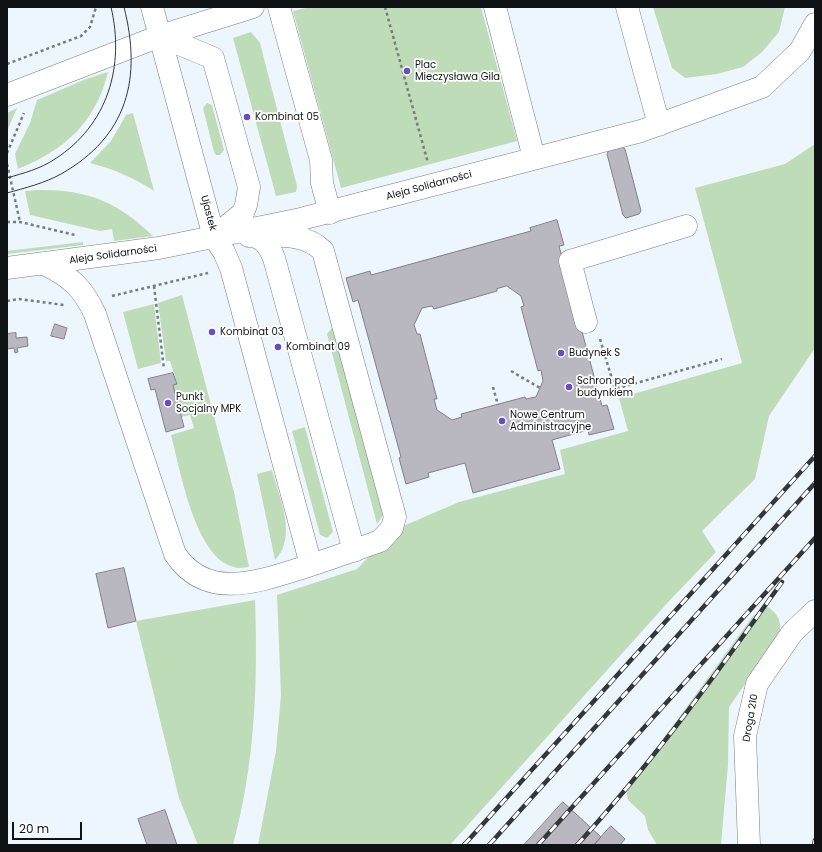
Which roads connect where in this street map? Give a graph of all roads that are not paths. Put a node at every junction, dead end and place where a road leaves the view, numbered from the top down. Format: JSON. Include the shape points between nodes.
{"nodes":[{"id":1,"x":152,"y":7,"type":"edge"},
{"id":2,"x":253,"y":7,"type":"edge"},
{"id":3,"x":279,"y":7,"type":"edge"},
{"id":4,"x":495,"y":7,"type":"edge"},
{"id":5,"x":627,"y":7,"type":"edge"},
{"id":6,"x":815,"y":24,"type":"edge"},
{"id":7,"x":160,"y":36,"type":"junction"},
{"id":8,"x":7,"y":95,"type":"edge"},
{"id":9,"x":660,"y":125,"type":"junction"},
{"id":10,"x":534,"y":158,"type":"junction"},
{"id":11,"x":330,"y":213,"type":"junction"},
{"id":12,"x":686,"y":226,"type":"dead end"},
{"id":13,"x":257,"y":236,"type":"junction"},
{"id":14,"x":214,"y":237,"type":"junction"},
{"id":15,"x":44,"y":264,"type":"junction"},
{"id":16,"x":7,"y":268,"type":"edge"},
{"id":17,"x":592,"y":329,"type":"road end"},
{"id":18,"x":354,"y":551,"type":"junction"},
{"id":19,"x":311,"y":565,"type":"junction"},
{"id":20,"x":815,"y":611,"type":"edge"},
{"id":21,"x":749,"y":845,"type":"edge"}],
"edges":[{"from":1,"to":7,"type":"street","name":"Ujastek"},
{"from":2,"to":7,"type":"street"},
{"from":3,"to":11,"type":"street","via":[[321,160],[322,183]]},
{"from":4,"to":10,"type":"street"},
{"from":5,"to":9,"type":"street"},
{"from":6,"to":9,"type":"street","name":"Aleja Solidarności","via":[[800,51],[762,87]]},
{"from":7,"to":8,"type":"street"},
{"from":7,"to":14,"type":"street","name":"Ujastek"},
{"from":7,"to":14,"type":"street","name":"Ujastek","via":[[213,58],[249,187],[243,213]]},
{"from":9,"to":10,"type":"street","name":"Aleja Solidarności"},
{"from":10,"to":11,"type":"street","name":"Aleja Solidarności"},
{"from":11,"to":14,"type":"street","name":"Aleja Solidarności"},
{"from":12,"to":17,"type":"street","via":[[570,260]]},
{"from":13,"to":14,"type":"street"},
{"from":13,"to":18,"type":"street","via":[[268,245],[274,258]]},
{"from":13,"to":18,"type":"street","via":[[298,237],[319,248],[324,255],[395,517],[392,528],[385,537]]},
{"from":14,"to":15,"type":"street","name":"Aleja Solidarności","via":[[159,248]]},
{"from":14,"to":19,"type":"street","via":[[231,268]]},
{"from":15,"to":16,"type":"street","name":"Aleja Solidarności"},
{"from":15,"to":19,"type":"street","via":[[73,280],[89,301],[95,314],[170,543],[181,563],[202,579],[230,584],[257,582]]},
{"from":18,"to":19,"type":"street"},
{"from":20,"to":21,"type":"street","name":"Droga 210","via":[[792,634],[757,684],[745,736]]}]}
